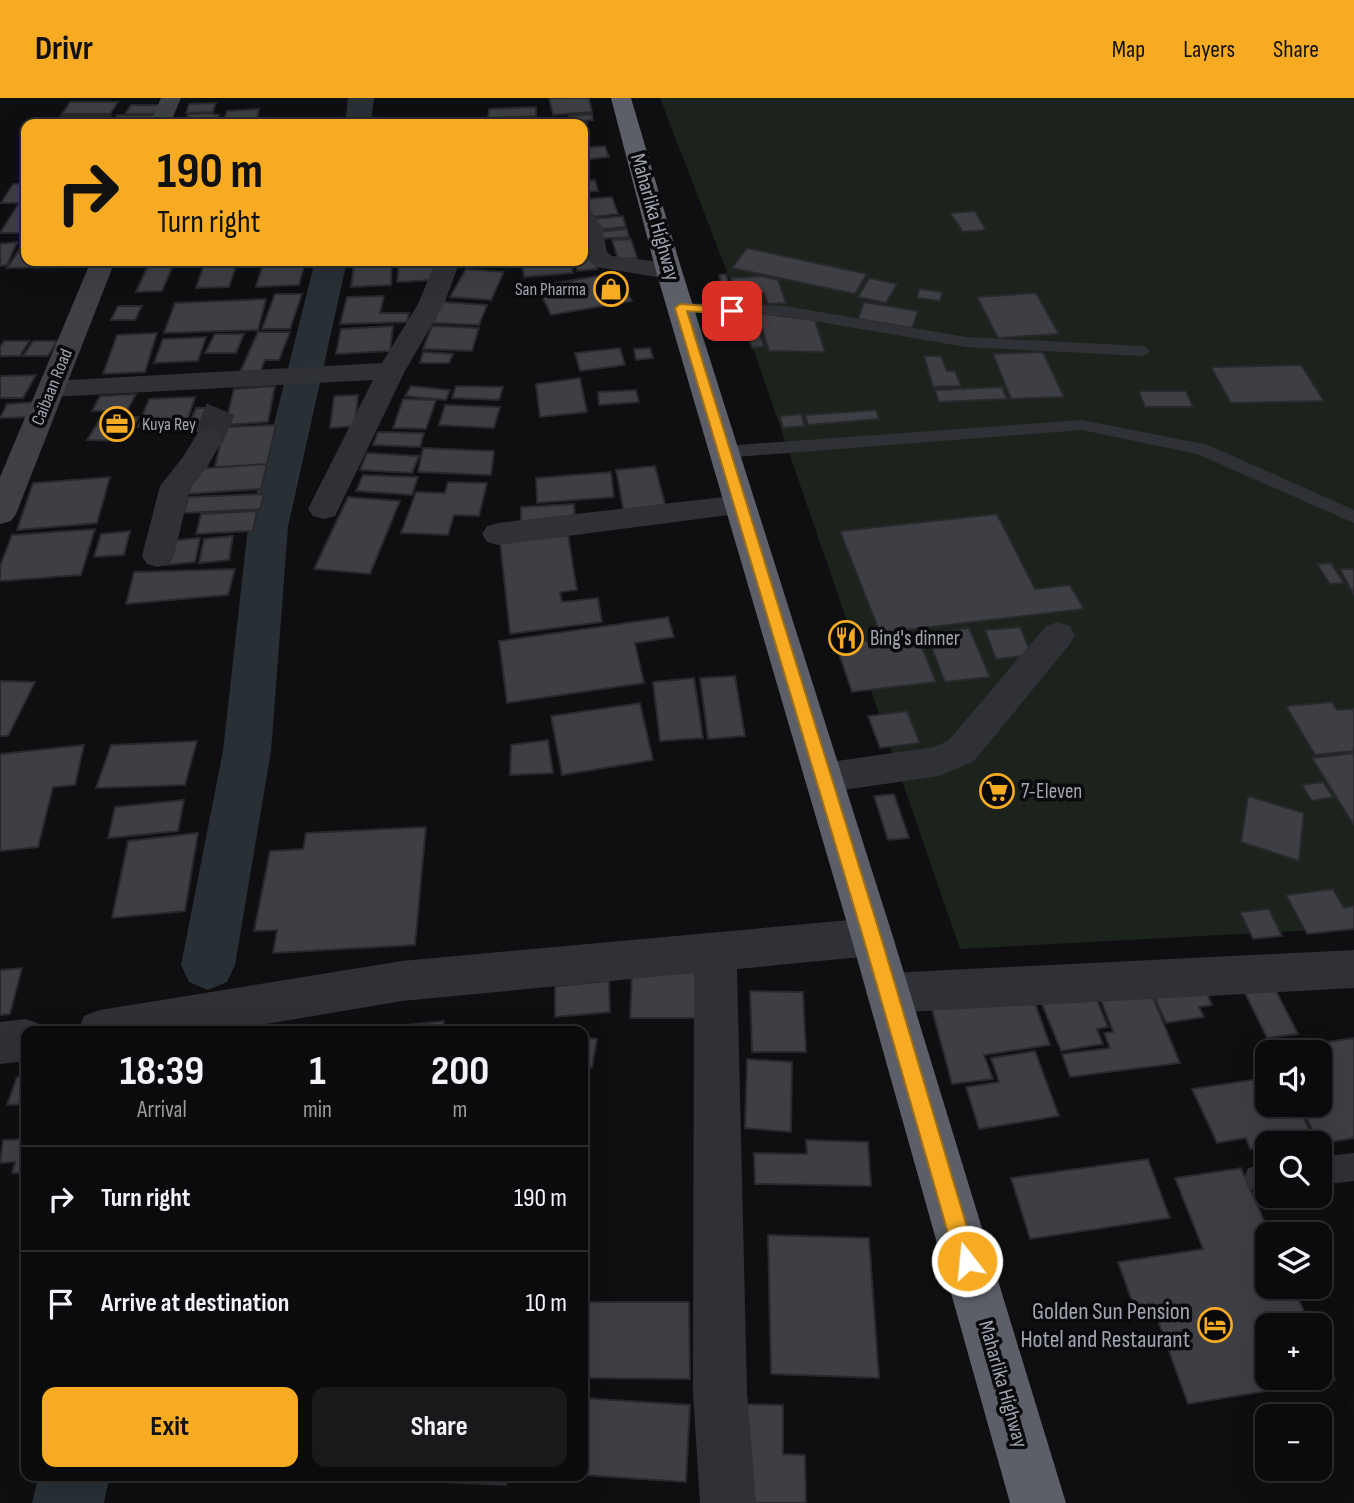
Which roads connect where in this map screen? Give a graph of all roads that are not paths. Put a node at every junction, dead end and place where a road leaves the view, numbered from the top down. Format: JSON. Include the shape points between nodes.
{"nodes":[{"id":1,"x":171,"y":98,"type":"edge"},
{"id":2,"x":621,"y":98,"type":"edge"},
{"id":3,"x":162,"y":119,"type":"edge"},
{"id":4,"x":588,"y":224,"type":"edge"},
{"id":5,"x":101,"y":266,"type":"edge"},
{"id":6,"x":446,"y":266,"type":"edge"},
{"id":7,"x":669,"y":271,"type":"junction"},
{"id":8,"x":680,"y":308,"type":"junction"},
{"id":9,"x":1143,"y":351,"type":"dead end"},
{"id":10,"x":391,"y":371,"type":"junction"},
{"id":11,"x":51,"y":390,"type":"junction"},
{"id":12,"x":209,"y":437,"type":"tunnel mouth"},
{"id":13,"x":724,"y":452,"type":"junction"},
{"id":14,"x":9,"y":471,"type":"edge"},
{"id":15,"x":741,"y":505,"type":"junction"},
{"id":16,"x":324,"y":509,"type":"dead end"},
{"id":17,"x":0,"y":514,"type":"edge"},
{"id":18,"x":1354,"y":517,"type":"edge"},
{"id":19,"x":498,"y":534,"type":"dead end"},
{"id":20,"x":158,"y":556,"type":"dead end"},
{"id":21,"x":1058,"y":635,"type":"dead end"},
{"id":22,"x":823,"y":778,"type":"junction"},
{"id":23,"x":872,"y":937,"type":"junction"},
{"id":24,"x":715,"y":951,"type":"junction"},
{"id":25,"x":1354,"y":969,"type":"edge"},
{"id":26,"x":888,"y":993,"type":"junction"},
{"id":27,"x":130,"y":1026,"type":"edge"},
{"id":28,"x":21,"y":1041,"type":"edge"},
{"id":29,"x":0,"y":1043,"type":"edge"},
{"id":30,"x":1354,"y":1167,"type":"edge"},
{"id":31,"x":1332,"y":1170,"type":"edge"},
{"id":32,"x":728,"y":1503,"type":"edge"},
{"id":33,"x":1038,"y":1503,"type":"edge"}],
"edges":[{"from":1,"to":3,"type":"street"},
{"from":2,"to":7,"type":"highway","name":"Maharlika Highway"},
{"from":4,"to":7,"type":"street","via":[[595,255],[605,262]]},
{"from":5,"to":11,"type":"street","name":"Caibaan Road"},
{"from":6,"to":10,"type":"street","via":[[431,304]]},
{"from":7,"to":8,"type":"highway","name":"Maharlika Highway"},
{"from":8,"to":9,"type":"lane","via":[[785,311],[966,342]]},
{"from":8,"to":13,"type":"highway","name":"Maharlika Highway"},
{"from":10,"to":11,"type":"street","via":[[301,376],[225,393]]},
{"from":10,"to":16,"type":"street"},
{"from":11,"to":14,"type":"street","name":"Caibaan Road"},
{"from":12,"to":20,"type":"street","via":[[175,486]]},
{"from":13,"to":15,"type":"highway","name":"Maharlika Highway"},
{"from":13,"to":18,"type":"lane","via":[[1082,425],[1202,449]]},
{"from":14,"to":17,"type":"street","name":"Caibaan Road"},
{"from":15,"to":19,"type":"street"},
{"from":15,"to":22,"type":"highway","name":"Maharlika Highway"},
{"from":21,"to":22,"type":"street","via":[[961,751],[939,761]]},
{"from":22,"to":23,"type":"highway","name":"Maharlika Highway"},
{"from":23,"to":24,"type":"street"},
{"from":23,"to":26,"type":"highway","name":"Maharlika Highway"},
{"from":24,"to":27,"type":"street","via":[[402,981]]},
{"from":24,"to":32,"type":"street","via":[[720,1392]]},
{"from":25,"to":26,"type":"street"},
{"from":26,"to":33,"type":"highway","name":"Maharlika Highway"},
{"from":28,"to":29,"type":"street"},
{"from":30,"to":31,"type":"lane"}]}
